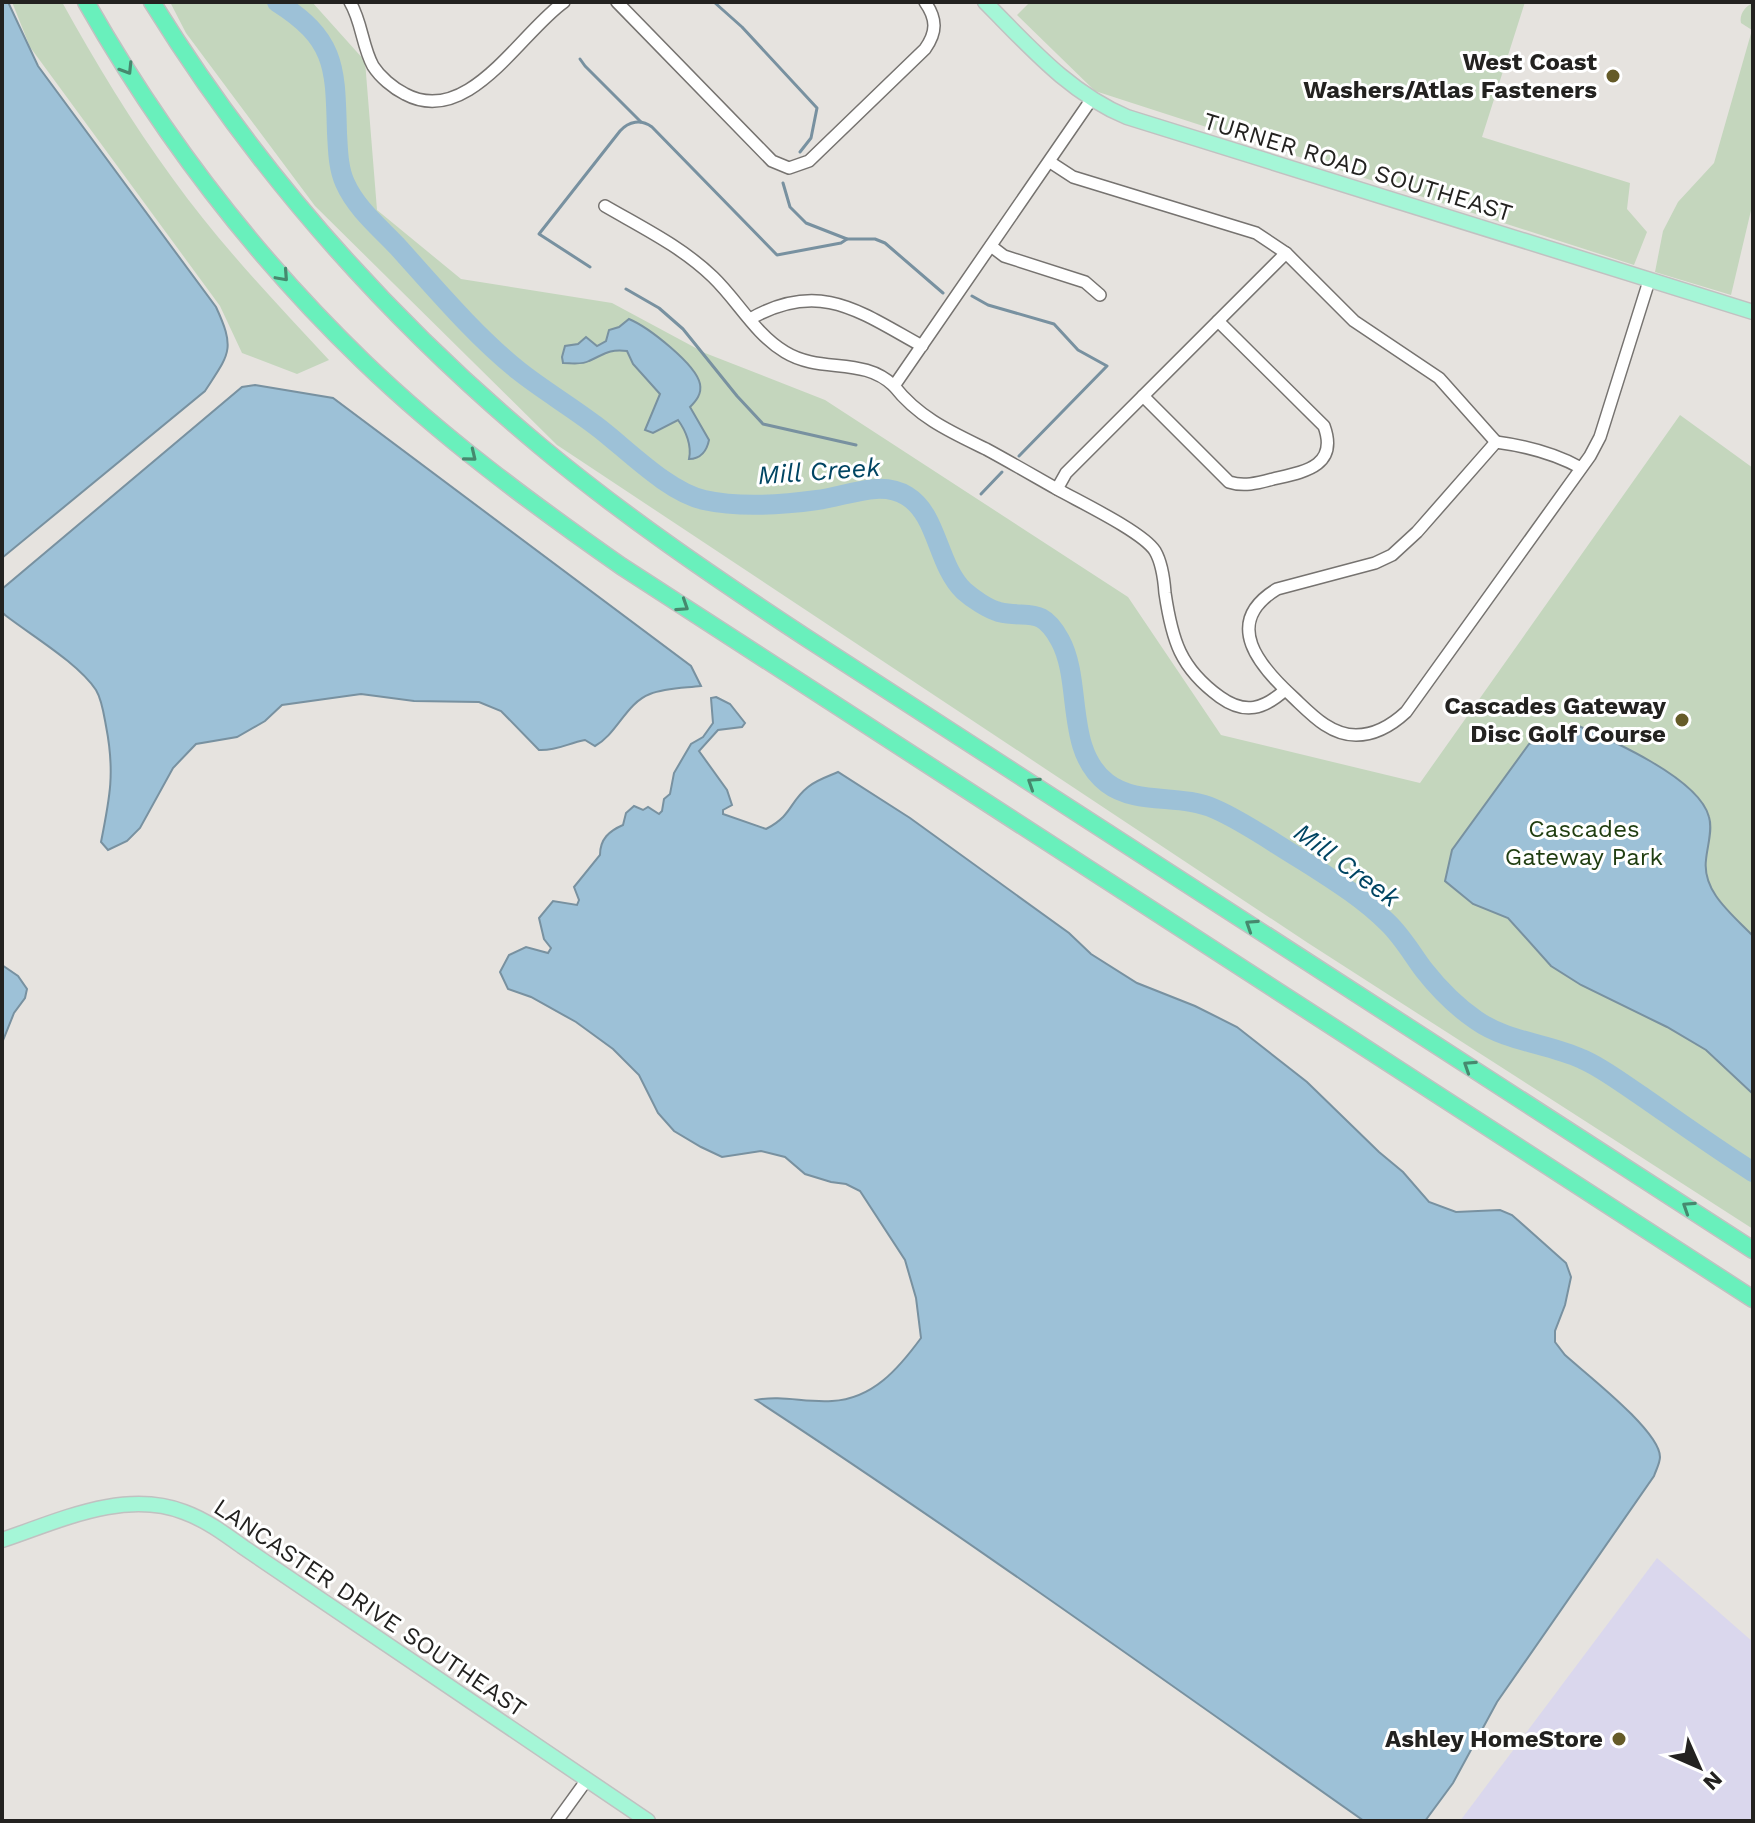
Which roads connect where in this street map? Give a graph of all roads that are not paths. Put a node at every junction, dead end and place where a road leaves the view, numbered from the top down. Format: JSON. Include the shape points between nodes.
{"nodes":[{"id":1,"x":86,"y":2,"type":"edge"},
{"id":2,"x":152,"y":2,"type":"edge"},
{"id":3,"x":350,"y":2,"type":"edge"},
{"id":4,"x":564,"y":2,"type":"edge"},
{"id":5,"x":617,"y":2,"type":"edge"},
{"id":6,"x":925,"y":2,"type":"edge"},
{"id":7,"x":985,"y":2,"type":"edge"},
{"id":8,"x":1091,"y":100,"type":"junction"},
{"id":9,"x":1050,"y":162,"type":"junction"},
{"id":10,"x":605,"y":206,"type":"dead end"},
{"id":11,"x":991,"y":246,"type":"junction"},
{"id":12,"x":1286,"y":253,"type":"junction"},
{"id":13,"x":1649,"y":281,"type":"junction"},
{"id":14,"x":1100,"y":295,"type":"dead end"},
{"id":15,"x":1753,"y":312,"type":"edge"},
{"id":16,"x":750,"y":319,"type":"junction"},
{"id":17,"x":1218,"y":321,"type":"junction"},
{"id":18,"x":922,"y":346,"type":"junction"},
{"id":19,"x":894,"y":386,"type":"junction"},
{"id":20,"x":1143,"y":396,"type":"junction"},
{"id":21,"x":1496,"y":442,"type":"junction"},
{"id":22,"x":1581,"y":468,"type":"junction"},
{"id":23,"x":1057,"y":489,"type":"junction"},
{"id":24,"x":1285,"y":690,"type":"junction"},
{"id":25,"x":1753,"y":1250,"type":"edge"},
{"id":26,"x":1753,"y":1299,"type":"edge"},
{"id":27,"x":2,"y":1540,"type":"edge"},
{"id":28,"x":586,"y":1781,"type":"junction"},
{"id":29,"x":557,"y":1821,"type":"edge"},
{"id":30,"x":648,"y":1821,"type":"edge"}],
"edges":[{"from":1,"to":26,"type":"highway","one_way":true,"via":[[173,138],[273,266],[363,361],[481,464],[621,566]]},
{"from":25,"to":2,"type":"highway","one_way":true,"via":[[805,637],[588,484],[456,371],[338,252],[232,121]]},
{"from":3,"to":4,"type":"street","via":[[374,67],[402,93],[426,102],[467,92]]},
{"from":5,"to":6,"type":"street","via":[[772,161],[789,168],[809,161],[925,49],[935,27]]},
{"from":7,"to":8,"type":"main road","name":"TURNER ROAD SOUTHEAST"},
{"from":8,"to":9,"type":"street"},
{"from":8,"to":13,"type":"main road","name":"TURNER ROAD SOUTHEAST","via":[[1159,128]]},
{"from":9,"to":11,"type":"street"},
{"from":9,"to":12,"type":"street","via":[[1073,177],[1256,233]]},
{"from":10,"to":16,"type":"street","via":[[689,256]]},
{"from":11,"to":14,"type":"street","via":[[1004,256],[1085,282]]},
{"from":11,"to":18,"type":"street"},
{"from":12,"to":17,"type":"street"},
{"from":12,"to":21,"type":"street","via":[[1354,321],[1439,378]]},
{"from":13,"to":15,"type":"main road","name":"TURNER ROAD SOUTHEAST"},
{"from":13,"to":22,"type":"street","via":[[1608,419]]},
{"from":16,"to":18,"type":"street","via":[[785,302],[815,300],[853,309]]},
{"from":16,"to":19,"type":"street","via":[[789,355],[876,372]]},
{"from":17,"to":20,"type":"street"},
{"from":17,"to":20,"type":"street","via":[[1324,426],[1327,452],[1318,464],[1309,471],[1251,484],[1229,482]]},
{"from":18,"to":19,"type":"street"},
{"from":19,"to":23,"type":"street","via":[[917,412],[940,427]]},
{"from":20,"to":23,"type":"street","via":[[1066,473]]},
{"from":21,"to":22,"type":"street","via":[[1535,449]]},
{"from":21,"to":24,"type":"street","via":[[1392,555],[1277,589],[1255,606],[1248,631],[1252,647]]},
{"from":22,"to":24,"type":"street","via":[[1415,701],[1393,724],[1370,733],[1343,733],[1321,723]]},
{"from":23,"to":24,"type":"street","via":[[1154,548],[1173,640],[1192,672],[1213,692],[1241,709],[1254,709]]},
{"from":27,"to":28,"type":"main road","name":"LANCASTER DRIVE SOUTHEAST","via":[[113,1506],[143,1503],[189,1514]]},
{"from":28,"to":29,"type":"street"},
{"from":28,"to":30,"type":"main road","name":"LANCASTER DRIVE SOUTHEAST"}]}
